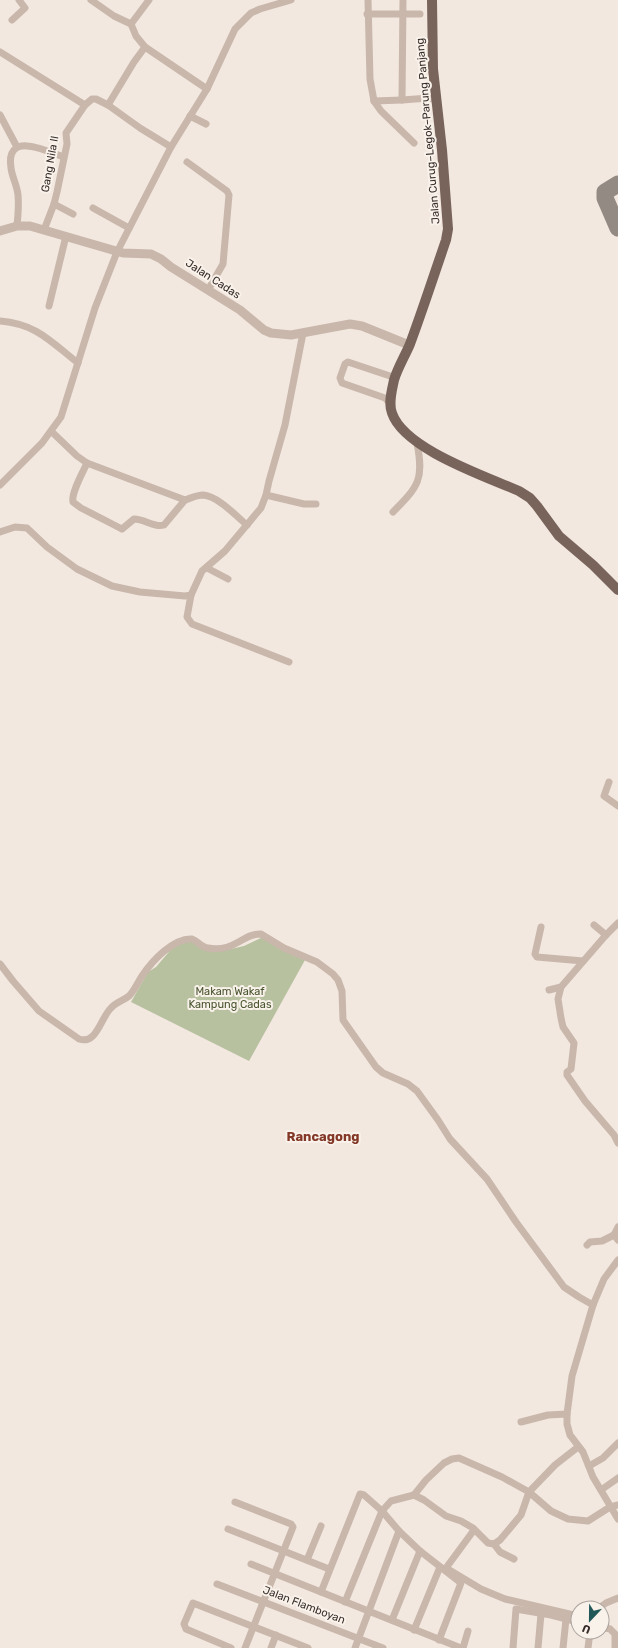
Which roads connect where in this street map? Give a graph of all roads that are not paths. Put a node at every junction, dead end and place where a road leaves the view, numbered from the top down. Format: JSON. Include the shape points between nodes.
{"nodes":[{"id":1,"x":19,"y":0,"type":"edge"},
{"id":2,"x":91,"y":0,"type":"edge"},
{"id":3,"x":291,"y":0,"type":"edge"},
{"id":4,"x":368,"y":0,"type":"edge"},
{"id":5,"x":402,"y":0,"type":"edge"},
{"id":6,"x":432,"y":0,"type":"edge"},
{"id":7,"x":147,"y":1,"type":"edge"},
{"id":8,"x":368,"y":14,"type":"junction"},
{"id":9,"x":402,"y":14,"type":"junction"},
{"id":10,"x":420,"y":14,"type":"dead end"},
{"id":11,"x":12,"y":20,"type":"dead end"},
{"id":12,"x":131,"y":24,"type":"junction"},
{"id":13,"x":145,"y":47,"type":"junction"},
{"id":14,"x":0,"y":52,"type":"edge"},
{"id":15,"x":207,"y":89,"type":"junction"},
{"id":16,"x":402,"y":100,"type":"junction"},
{"id":17,"x":436,"y":100,"type":"junction"},
{"id":18,"x":374,"y":101,"type":"junction"},
{"id":19,"x":108,"y":104,"type":"junction"},
{"id":20,"x":85,"y":105,"type":"junction"},
{"id":21,"x":0,"y":115,"type":"edge"},
{"id":22,"x":190,"y":116,"type":"junction"},
{"id":23,"x":206,"y":124,"type":"dead end"},
{"id":24,"x":414,"y":143,"type":"dead end"},
{"id":25,"x":17,"y":147,"type":"junction"},
{"id":26,"x":171,"y":147,"type":"junction"},
{"id":27,"x":64,"y":157,"type":"junction"},
{"id":28,"x":187,"y":162,"type":"dead end"},
{"id":29,"x":54,"y":204,"type":"junction"},
{"id":30,"x":93,"y":208,"type":"dead end"},
{"id":31,"x":73,"y":214,"type":"dead end"},
{"id":32,"x":17,"y":226,"type":"junction"},
{"id":33,"x":129,"y":228,"type":"junction"},
{"id":34,"x":44,"y":230,"type":"junction"},
{"id":35,"x":0,"y":231,"type":"edge"},
{"id":36,"x":66,"y":236,"type":"junction"},
{"id":37,"x":117,"y":252,"type":"junction"},
{"id":38,"x":208,"y":290,"type":"junction"},
{"id":39,"x":49,"y":306,"type":"dead end"},
{"id":40,"x":0,"y":321,"type":"edge"},
{"id":41,"x":303,"y":333,"type":"junction"},
{"id":42,"x":409,"y":345,"type":"junction"},
{"id":43,"x":78,"y":363,"type":"junction"},
{"id":44,"x":395,"y":379,"type":"junction"},
{"id":45,"x":390,"y":403,"type":"junction"},
{"id":46,"x":52,"y":432,"type":"junction"},
{"id":47,"x":417,"y":443,"type":"junction"},
{"id":48,"x":87,"y":463,"type":"junction"},
{"id":49,"x":0,"y":485,"type":"edge"},
{"id":50,"x":266,"y":494,"type":"junction"},
{"id":51,"x":185,"y":500,"type":"junction"},
{"id":52,"x":316,"y":504,"type":"dead end"},
{"id":53,"x":393,"y":512,"type":"dead end"},
{"id":54,"x":247,"y":525,"type":"junction"},
{"id":55,"x":0,"y":532,"type":"edge"},
{"id":56,"x":207,"y":568,"type":"junction"},
{"id":57,"x":228,"y":579,"type":"dead end"},
{"id":58,"x":618,"y":590,"type":"edge"},
{"id":59,"x":191,"y":595,"type":"junction"},
{"id":60,"x":289,"y":662,"type":"dead end"},
{"id":61,"x":609,"y":782,"type":"dead end"},
{"id":62,"x":618,"y":806,"type":"edge"},
{"id":63,"x":618,"y":923,"type":"edge"},
{"id":64,"x":594,"y":925,"type":"dead end"},
{"id":65,"x":541,"y":927,"type":"dead end"},
{"id":66,"x":606,"y":935,"type":"junction"},
{"id":67,"x":584,"y":961,"type":"junction"},
{"id":68,"x":0,"y":964,"type":"edge"},
{"id":69,"x":561,"y":987,"type":"junction"},
{"id":70,"x":549,"y":990,"type":"dead end"},
{"id":71,"x":618,"y":1144,"type":"edge"},
{"id":72,"x":618,"y":1227,"type":"edge"},
{"id":73,"x":616,"y":1238,"type":"edge"},
{"id":74,"x":587,"y":1245,"type":"dead end"},
{"id":75,"x":618,"y":1260,"type":"edge"},
{"id":76,"x":593,"y":1305,"type":"junction"},
{"id":77,"x":566,"y":1414,"type":"junction"},
{"id":78,"x":521,"y":1422,"type":"dead end"},
{"id":79,"x":618,"y":1443,"type":"edge"},
{"id":80,"x":578,"y":1447,"type":"junction"},
{"id":81,"x":589,"y":1466,"type":"junction"},
{"id":82,"x":618,"y":1478,"type":"edge"},
{"id":83,"x":601,"y":1490,"type":"junction"},
{"id":84,"x":529,"y":1492,"type":"junction"},
{"id":85,"x":414,"y":1495,"type":"junction"},
{"id":86,"x":235,"y":1502,"type":"dead end"},
{"id":87,"x":618,"y":1505,"type":"edge"},
{"id":88,"x":610,"y":1507,"type":"junction"},
{"id":89,"x":382,"y":1511,"type":"junction"},
{"id":90,"x":618,"y":1519,"type":"edge"},
{"id":91,"x":321,"y":1526,"type":"dead end"},
{"id":92,"x":228,"y":1529,"type":"dead end"},
{"id":93,"x":474,"y":1530,"type":"junction"},
{"id":94,"x":399,"y":1531,"type":"junction"},
{"id":95,"x":494,"y":1544,"type":"junction"},
{"id":96,"x":283,"y":1550,"type":"junction"},
{"id":97,"x":420,"y":1552,"type":"junction"},
{"id":98,"x":514,"y":1559,"type":"dead end"},
{"id":99,"x":307,"y":1560,"type":"junction"},
{"id":100,"x":251,"y":1564,"type":"dead end"},
{"id":101,"x":440,"y":1567,"type":"junction"},
{"id":102,"x":330,"y":1569,"type":"junction"},
{"id":103,"x":274,"y":1573,"type":"junction"},
{"id":104,"x":218,"y":1584,"type":"dead end"},
{"id":105,"x":321,"y":1592,"type":"junction"},
{"id":106,"x":264,"y":1601,"type":"junction"},
{"id":107,"x":345,"y":1602,"type":"junction"},
{"id":108,"x":369,"y":1611,"type":"junction"},
{"id":109,"x":542,"y":1614,"type":"junction"},
{"id":110,"x":570,"y":1614,"type":"edge"},
{"id":111,"x":566,"y":1619,"type":"junction"},
{"id":112,"x":392,"y":1620,"type":"junction"},
{"id":113,"x":570,"y":1620,"type":"edge"},
{"id":114,"x":254,"y":1626,"type":"junction"},
{"id":115,"x":610,"y":1629,"type":"edge"},
{"id":116,"x":414,"y":1630,"type":"junction"},
{"id":117,"x":468,"y":1631,"type":"dead end"},
{"id":118,"x":276,"y":1635,"type":"junction"},
{"id":119,"x":358,"y":1638,"type":"junction"},
{"id":120,"x":439,"y":1640,"type":"junction"},
{"id":121,"x":304,"y":1647,"type":"edge"},
{"id":122,"x":231,"y":1648,"type":"edge"},
{"id":123,"x":245,"y":1648,"type":"edge"},
{"id":124,"x":271,"y":1648,"type":"edge"},
{"id":125,"x":355,"y":1648,"type":"edge"},
{"id":126,"x":383,"y":1648,"type":"edge"},
{"id":127,"x":462,"y":1648,"type":"edge"},
{"id":128,"x":513,"y":1648,"type":"edge"},
{"id":129,"x":538,"y":1648,"type":"edge"},
{"id":130,"x":563,"y":1648,"type":"edge"},
{"id":131,"x":615,"y":1648,"type":"edge"}],
"edges":[{"from":1,"to":11,"type":"street","via":[[25,8]]},
{"from":2,"to":12,"type":"street"},
{"from":3,"to":15,"type":"street","via":[[260,9],[244,19],[235,29]]},
{"from":4,"to":8,"type":"street"},
{"from":5,"to":9,"type":"street"},
{"from":6,"to":17,"type":"main road","name":"Jalan Curug–Legok–Parung Panjang"},
{"from":7,"to":12,"type":"street"},
{"from":8,"to":9,"type":"street"},
{"from":8,"to":18,"type":"street","via":[[370,79]]},
{"from":9,"to":10,"type":"street"},
{"from":9,"to":16,"type":"street"},
{"from":12,"to":13,"type":"street"},
{"from":13,"to":15,"type":"street"},
{"from":13,"to":19,"type":"street"},
{"from":14,"to":20,"type":"street"},
{"from":15,"to":22,"type":"street"},
{"from":16,"to":17,"type":"street"},
{"from":16,"to":18,"type":"street"},
{"from":17,"to":42,"type":"main road","name":"Jalan Curug–Legok–Parung Panjang","via":[[448,229]]},
{"from":18,"to":24,"type":"street"},
{"from":19,"to":20,"type":"street","via":[[94,98]]},
{"from":19,"to":26,"type":"street"},
{"from":20,"to":27,"type":"street","name":"Gang Nila II","via":[[66,133]]},
{"from":21,"to":25,"type":"street"},
{"from":22,"to":23,"type":"street"},
{"from":22,"to":26,"type":"street"},
{"from":25,"to":27,"type":"street","via":[[28,145]]},
{"from":25,"to":32,"type":"street","via":[[10,164],[18,196]]},
{"from":26,"to":33,"type":"street"},
{"from":27,"to":29,"type":"street","name":"Gang Nila II"},
{"from":28,"to":38,"type":"street","via":[[229,195],[223,264]]},
{"from":29,"to":31,"type":"street"},
{"from":29,"to":34,"type":"street","name":"Gang Nila II"},
{"from":30,"to":33,"type":"street"},
{"from":32,"to":34,"type":"street","name":"Jalan Cadas"},
{"from":32,"to":35,"type":"street","name":"Jalan Cadas"},
{"from":33,"to":37,"type":"street"},
{"from":34,"to":36,"type":"street","name":"Jalan Cadas"},
{"from":36,"to":37,"type":"street","name":"Jalan Cadas"},
{"from":36,"to":39,"type":"street"},
{"from":37,"to":38,"type":"street","name":"Jalan Cadas","via":[[155,255]]},
{"from":37,"to":43,"type":"street","via":[[95,308]]},
{"from":38,"to":41,"type":"street","name":"Jalan Cadas","via":[[240,310],[264,330],[280,335]]},
{"from":40,"to":43,"type":"street","via":[[36,331]]},
{"from":41,"to":42,"type":"street","name":"Jalan Cadas","via":[[355,324]]},
{"from":41,"to":50,"type":"street","via":[[285,425]]},
{"from":42,"to":44,"type":"main road","name":"Jalan Curug–Legok–Parung Panjang"},
{"from":43,"to":46,"type":"street","via":[[61,417]]},
{"from":44,"to":45,"type":"main road","name":"Jalan Curug–Legok–Parung Panjang"},
{"from":44,"to":45,"type":"street","via":[[348,362],[340,378],[342,383],[385,398]]},
{"from":45,"to":47,"type":"main road","name":"Jalan Curug–Legok–Parung Panjang","via":[[391,413],[398,425]]},
{"from":46,"to":48,"type":"street"},
{"from":46,"to":49,"type":"street"},
{"from":47,"to":53,"type":"street","via":[[421,467],[418,481],[406,500]]},
{"from":47,"to":58,"type":"main road","name":"Jalan Curug–Legok–Parung Panjang","via":[[439,456],[530,498],[560,536]]},
{"from":48,"to":51,"type":"street"},
{"from":48,"to":51,"type":"street","via":[[76,486],[74,502],[120,528],[134,519],[164,525]]},
{"from":50,"to":52,"type":"street","via":[[304,504]]},
{"from":50,"to":54,"type":"street","via":[[261,508]]},
{"from":51,"to":54,"type":"street","via":[[205,495],[213,498]]},
{"from":54,"to":56,"type":"street"},
{"from":55,"to":59,"type":"street","via":[[15,527],[27,528],[47,547],[77,569],[112,586],[140,592]]},
{"from":56,"to":57,"type":"street"},
{"from":56,"to":59,"type":"street","via":[[198,576]]},
{"from":59,"to":60,"type":"street","via":[[187,617],[192,624]]},
{"from":61,"to":62,"type":"street","via":[[604,796]]},
{"from":63,"to":66,"type":"street"},
{"from":64,"to":66,"type":"street"},
{"from":65,"to":67,"type":"street","via":[[537,957]]},
{"from":66,"to":67,"type":"street"},
{"from":67,"to":69,"type":"street"},
{"from":68,"to":76,"type":"street","via":[[39,1010],[84,1041],[93,1036],[110,1008],[128,996],[151,965],[169,946],[178,941],[192,939],[204,947],[223,949],[261,934],[284,948],[316,962],[338,980],[342,991],[343,1020],[376,1067],[417,1091],[450,1139],[487,1179],[564,1287]]},
{"from":69,"to":70,"type":"street"},
{"from":69,"to":71,"type":"street","via":[[558,999],[563,1027],[574,1043],[571,1069],[567,1075],[614,1135]]},
{"from":72,"to":73,"type":"street"},
{"from":73,"to":74,"type":"street","via":[[590,1242]]},
{"from":75,"to":76,"type":"street","via":[[604,1279]]},
{"from":76,"to":77,"type":"street","via":[[572,1376]]},
{"from":77,"to":78,"type":"street","via":[[548,1415]]},
{"from":77,"to":80,"type":"street","via":[[570,1435]]},
{"from":79,"to":81,"type":"street","via":[[603,1458]]},
{"from":80,"to":81,"type":"street"},
{"from":80,"to":84,"type":"street","via":[[554,1465]]},
{"from":81,"to":83,"type":"street"},
{"from":82,"to":83,"type":"street"},
{"from":83,"to":88,"type":"street"},
{"from":84,"to":85,"type":"street","via":[[460,1458],[444,1463]]},
{"from":84,"to":88,"type":"street","via":[[551,1511],[568,1519],[588,1521]]},
{"from":84,"to":95,"type":"street","via":[[521,1515]]},
{"from":85,"to":89,"type":"street","via":[[391,1501]]},
{"from":85,"to":93,"type":"street","via":[[446,1516],[461,1521]]},
{"from":86,"to":96,"type":"street","via":[[292,1526]]},
{"from":87,"to":88,"type":"street"},
{"from":88,"to":90,"type":"street"},
{"from":89,"to":94,"type":"street"},
{"from":89,"to":102,"type":"street","via":[[364,1495],[358,1495]]},
{"from":89,"to":107,"type":"street"},
{"from":91,"to":99,"type":"street"},
{"from":92,"to":96,"type":"street"},
{"from":93,"to":95,"type":"street","via":[[485,1541]]},
{"from":93,"to":110,"type":"street","via":[[446,1568],[480,1589],[505,1599]]},
{"from":94,"to":97,"type":"street"},
{"from":94,"to":108,"type":"street"},
{"from":95,"to":98,"type":"street","via":[[498,1550]]},
{"from":96,"to":99,"type":"street"},
{"from":96,"to":103,"type":"street"},
{"from":97,"to":101,"type":"street"},
{"from":97,"to":112,"type":"street"},
{"from":99,"to":102,"type":"street"},
{"from":100,"to":103,"type":"street"},
{"from":101,"to":116,"type":"street"},
{"from":101,"to":120,"type":"street","via":[[461,1583]]},
{"from":102,"to":105,"type":"street"},
{"from":103,"to":105,"type":"street"},
{"from":103,"to":106,"type":"street"},
{"from":104,"to":106,"type":"street","name":"Jalan Flamboyan"},
{"from":105,"to":107,"type":"street"},
{"from":106,"to":114,"type":"street"},
{"from":106,"to":119,"type":"street","name":"Jalan Flamboyan"},
{"from":107,"to":108,"type":"street"},
{"from":108,"to":112,"type":"street"},
{"from":108,"to":119,"type":"street"},
{"from":109,"to":111,"type":"street"},
{"from":109,"to":128,"type":"street","via":[[516,1609]]},
{"from":109,"to":129,"type":"street"},
{"from":111,"to":113,"type":"street"},
{"from":111,"to":130,"type":"street"},
{"from":112,"to":116,"type":"street"},
{"from":114,"to":118,"type":"street"},
{"from":114,"to":122,"type":"street","via":[[193,1602],[184,1624],[186,1629]]},
{"from":114,"to":123,"type":"street"},
{"from":115,"to":131,"type":"street","via":[[614,1634]]},
{"from":116,"to":120,"type":"street"},
{"from":117,"to":127,"type":"street"},
{"from":118,"to":121,"type":"street"},
{"from":118,"to":124,"type":"street"},
{"from":119,"to":125,"type":"street"},
{"from":119,"to":126,"type":"street","name":"Jalan Flamboyan"},
{"from":120,"to":127,"type":"street"}]}
